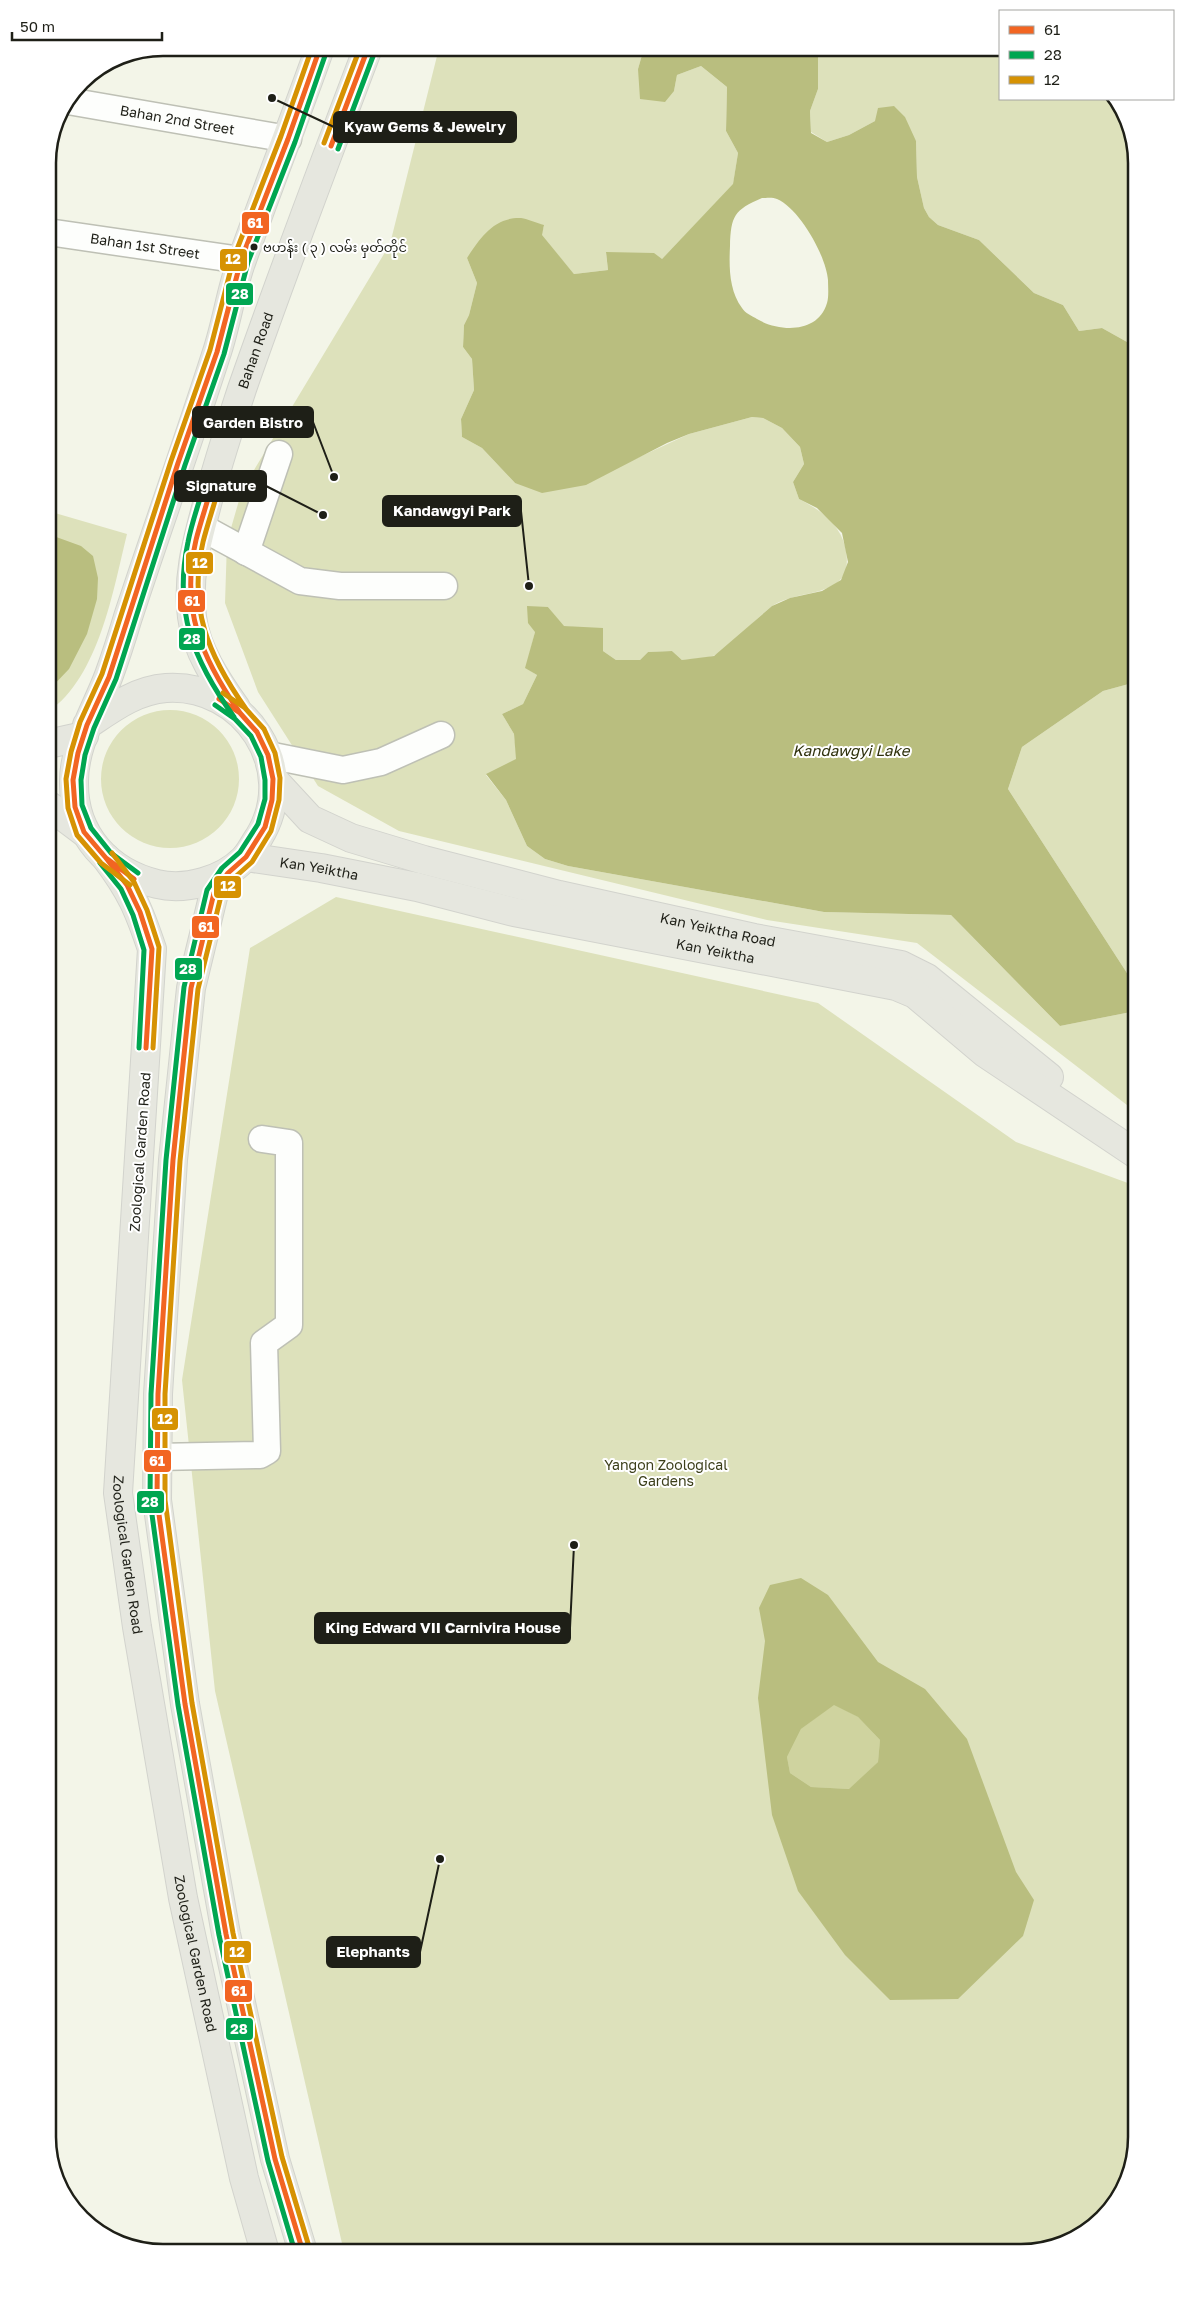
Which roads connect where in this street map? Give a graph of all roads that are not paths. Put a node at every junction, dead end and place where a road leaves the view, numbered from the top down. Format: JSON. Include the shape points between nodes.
{"nodes":[{"id":1,"x":317,"y":56,"type":"edge"},
{"id":2,"x":365,"y":56,"type":"edge"},
{"id":3,"x":75,"y":102,"type":"edge"},
{"id":4,"x":288,"y":140,"type":"junction"},
{"id":5,"x":56,"y":233,"type":"edge"},
{"id":6,"x":241,"y":260,"type":"junction"},
{"id":7,"x":279,"y":454,"type":"dead end"},
{"id":8,"x":201,"y":526,"type":"junction"},
{"id":9,"x":246,"y":552,"type":"junction"},
{"id":10,"x":444,"y":586,"type":"dead end"},
{"id":11,"x":240,"y":713,"type":"junction"},
{"id":12,"x":86,"y":730,"type":"junction"},
{"id":13,"x":440,"y":735,"type":"dead end"},
{"id":14,"x":56,"y":741,"type":"edge"},
{"id":15,"x":270,"y":767,"type":"junction"},
{"id":16,"x":56,"y":811,"type":"edge"},
{"id":17,"x":84,"y":832,"type":"junction"},
{"id":18,"x":106,"y":858,"type":"junction"},
{"id":19,"x":237,"y":865,"type":"junction"},
{"id":20,"x":998,"y":1050,"type":"junction"},
{"id":21,"x":1128,"y":1127,"type":"edge"},
{"id":22,"x":262,"y":1139,"type":"dead end"},
{"id":23,"x":1128,"y":1148,"type":"edge"},
{"id":24,"x":157,"y":1456,"type":"junction"},
{"id":25,"x":263,"y":2244,"type":"edge"},
{"id":26,"x":301,"y":2244,"type":"edge"}],
"edges":[{"from":1,"to":4,"type":"main road"},
{"from":2,"to":8,"type":"main road","name":"Bahan Road","via":[[283,270],[218,462]]},
{"from":3,"to":4,"type":"street","name":"Bahan 2nd Street"},
{"from":4,"to":6,"type":"main road"},
{"from":5,"to":6,"type":"street","name":"Bahan 1st Street"},
{"from":6,"to":12,"type":"main road","via":[[217,352],[108,677]]},
{"from":7,"to":9,"type":"street"},
{"from":8,"to":9,"type":"street"},
{"from":8,"to":11,"type":"main road","name":"Bahan Road","via":[[190,580],[192,618],[204,656]]},
{"from":9,"to":10,"type":"street","via":[[300,581],[340,586]]},
{"from":11,"to":12,"type":"main road","via":[[219,699],[193,690],[165,688],[138,694],[113,708]]},
{"from":11,"to":15,"type":"main road","via":[[257,732]]},
{"from":12,"to":14,"type":"main road"},
{"from":12,"to":17,"type":"main road","via":[[73,780],[75,807]]},
{"from":13,"to":15,"type":"street","via":[[381,762],[343,770]]},
{"from":15,"to":19,"type":"main road","via":[[272,800],[265,827]]},
{"from":15,"to":20,"type":"main road","name":"Kan Yeiktha Road","via":[[310,819],[352,838],[424,860],[605,905],[754,938],[901,965],[927,978]]},
{"from":16,"to":17,"type":"main road"},
{"from":17,"to":18,"type":"main road"},
{"from":18,"to":19,"type":"main road","via":[[134,878],[166,886],[198,883]]},
{"from":18,"to":25,"type":"main road","name":"Zoological Garden Road","via":[[131,894],[152,949],[118,1493],[138,1636],[183,1898],[244,2178]]},
{"from":19,"to":20,"type":"main road","name":"Kan Yeiktha","via":[[340,871],[514,912],[896,986],[915,994]]},
{"from":19,"to":24,"type":"main road","via":[[214,893],[191,988],[173,1170]]},
{"from":20,"to":21,"type":"main road","name":"Kan Yeiktha Road","via":[[1048,1076]]},
{"from":20,"to":23,"type":"main road","name":"Kan Yeiktha"},
{"from":22,"to":24,"type":"street","via":[[289,1143],[289,1325],[264,1342],[267,1451],[260,1454]]},
{"from":24,"to":26,"type":"main road","via":[[159,1525],[226,1934],[276,2159]]}]}
